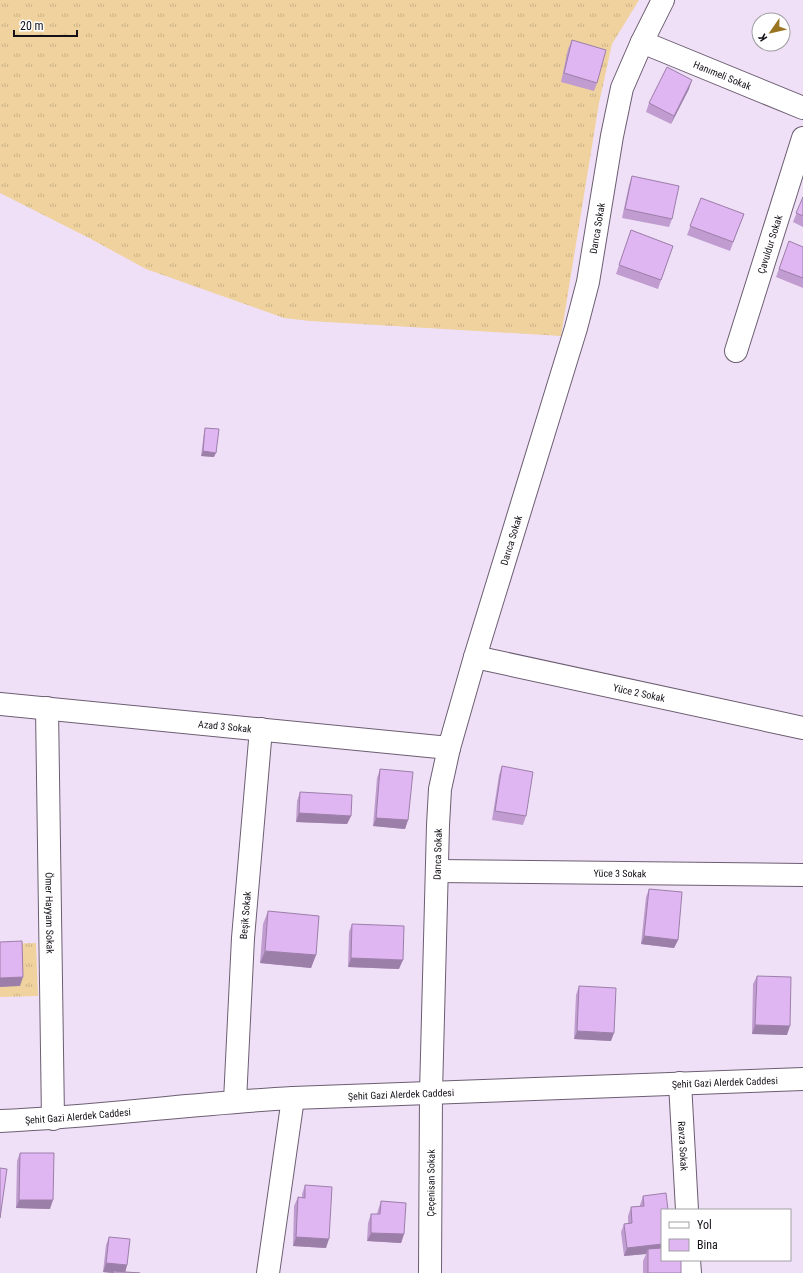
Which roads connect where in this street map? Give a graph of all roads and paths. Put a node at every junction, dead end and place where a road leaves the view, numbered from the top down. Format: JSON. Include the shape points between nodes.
{"nodes":[{"id":1,"x":663,"y":0,"type":"edge"},
{"id":2,"x":642,"y":42,"type":"junction"},
{"id":3,"x":803,"y":108,"type":"edge"},
{"id":4,"x":803,"y":138,"type":"edge"},
{"id":5,"x":736,"y":351,"type":"dead end"},
{"id":6,"x":475,"y":657,"type":"junction"},
{"id":7,"x":0,"y":704,"type":"edge"},
{"id":8,"x":47,"y":708,"type":"junction"},
{"id":9,"x":803,"y":728,"type":"edge"},
{"id":10,"x":261,"y":729,"type":"junction"},
{"id":11,"x":449,"y":748,"type":"junction"},
{"id":12,"x":437,"y":871,"type":"junction"},
{"id":13,"x":803,"y":875,"type":"edge"},
{"id":14,"x":803,"y":1079,"type":"edge"},
{"id":15,"x":680,"y":1083,"type":"junction"},
{"id":16,"x":431,"y":1093,"type":"junction"},
{"id":17,"x":293,"y":1098,"type":"junction"},
{"id":18,"x":235,"y":1101,"type":"junction"},
{"id":19,"x":53,"y":1119,"type":"junction"},
{"id":20,"x":0,"y":1122,"type":"edge"},
{"id":21,"x":687,"y":1209,"type":"edge"},
{"id":22,"x":689,"y":1261,"type":"edge"},
{"id":23,"x":268,"y":1273,"type":"edge"},
{"id":24,"x":430,"y":1273,"type":"edge"},
{"id":25,"x":690,"y":1273,"type":"edge"}],
"edges":[{"from":1,"to":2,"type":"street","name":"Darıca Sokak"},
{"from":2,"to":3,"type":"street","name":"Hanımeli Sokak"},
{"from":2,"to":6,"type":"street","name":"Darıca Sokak","via":[[622,88],[617,108],[591,267],[576,328]]},
{"from":4,"to":5,"type":"street","name":"Çavuldur Sokak"},
{"from":6,"to":9,"type":"street","name":"Yüce 2 Sokak"},
{"from":6,"to":11,"type":"street","name":"Darıca Sokak"},
{"from":7,"to":8,"type":"street","name":"Azad 3 Sokak"},
{"from":8,"to":10,"type":"street","name":"Azad 3 Sokak"},
{"from":8,"to":19,"type":"street","name":"Ömer Hayyam Sokak"},
{"from":10,"to":11,"type":"street","name":"Azad 3 Sokak"},
{"from":10,"to":18,"type":"street","name":"Beşik Sokak","via":[[243,938]]},
{"from":11,"to":12,"type":"street","name":"Darıca Sokak","via":[[440,789]]},
{"from":12,"to":13,"type":"street","name":"Yüce 3 Sokak"},
{"from":12,"to":16,"type":"street","name":"Darıca Sokak"},
{"from":14,"to":15,"type":"street","name":"Şehit Gazi Alerdek Caddesi"},
{"from":15,"to":16,"type":"street","name":"Şehit Gazi Alerdek Caddesi"},
{"from":15,"to":21,"type":"street","name":"Ravza Sokak"},
{"from":16,"to":17,"type":"street","name":"Şehit Gazi Alerdek Caddesi"},
{"from":16,"to":24,"type":"street","name":"Çeçenisan Sokak"},
{"from":17,"to":18,"type":"street","name":"Şehit Gazi Alerdek Caddesi"},
{"from":17,"to":23,"type":"street"},
{"from":18,"to":19,"type":"street","name":"Şehit Gazi Alerdek Caddesi"},
{"from":19,"to":20,"type":"street","name":"Şehit Gazi Alerdek Caddesi"},
{"from":22,"to":25,"type":"street"}]}
